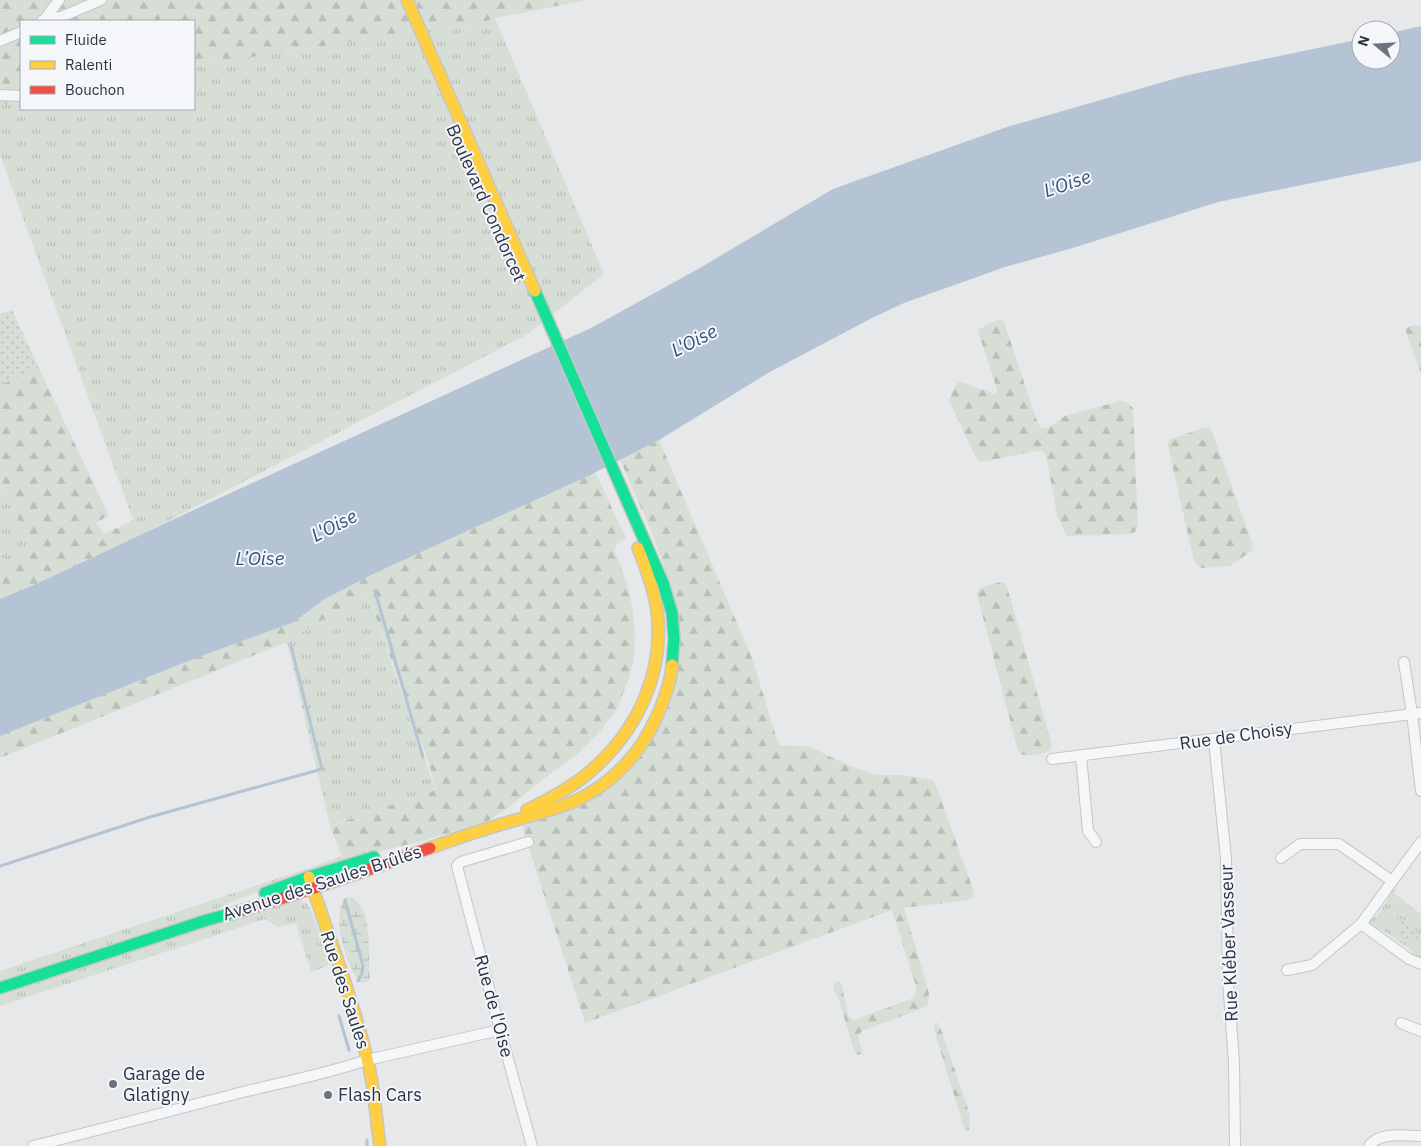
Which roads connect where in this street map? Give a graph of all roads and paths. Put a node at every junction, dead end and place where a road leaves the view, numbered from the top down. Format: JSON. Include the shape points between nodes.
{"nodes":[{"id":1,"x":59,"y":0,"type":"edge"},
{"id":2,"x":100,"y":0,"type":"edge"},
{"id":3,"x":396,"y":0,"type":"edge"},
{"id":4,"x":407,"y":0,"type":"edge"},
{"id":5,"x":43,"y":20,"type":"edge"},
{"id":6,"x":415,"y":29,"type":"junction"},
{"id":7,"x":20,"y":32,"type":"edge"},
{"id":8,"x":0,"y":41,"type":"edge"},
{"id":9,"x":0,"y":95,"type":"edge"},
{"id":10,"x":20,"y":96,"type":"edge"},
{"id":11,"x":635,"y":530,"type":"junction"},
{"id":12,"x":1404,"y":662,"type":"dead end"},
{"id":13,"x":1416,"y":713,"type":"edge"},
{"id":14,"x":1214,"y":740,"type":"junction"},
{"id":15,"x":1081,"y":756,"type":"junction"},
{"id":16,"x":1052,"y":759,"type":"dead end"},
{"id":17,"x":1421,"y":791,"type":"edge"},
{"id":18,"x":494,"y":826,"type":"junction"},
{"id":19,"x":528,"y":842,"type":"dead end"},
{"id":20,"x":1096,"y":842,"type":"dead end"},
{"id":21,"x":1421,"y":842,"type":"edge"},
{"id":22,"x":1281,"y":858,"type":"dead end"},
{"id":23,"x":1392,"y":881,"type":"junction"},
{"id":24,"x":311,"y":883,"type":"junction"},
{"id":25,"x":1361,"y":924,"type":"junction"},
{"id":26,"x":1421,"y":964,"type":"edge"},
{"id":27,"x":1287,"y":970,"type":"dead end"},
{"id":28,"x":0,"y":988,"type":"edge"},
{"id":29,"x":1401,"y":1023,"type":"dead end"},
{"id":30,"x":500,"y":1030,"type":"junction"},
{"id":31,"x":1421,"y":1031,"type":"edge"},
{"id":32,"x":367,"y":1060,"type":"junction"},
{"id":33,"x":1421,"y":1136,"type":"edge"},
{"id":34,"x":33,"y":1146,"type":"edge"},
{"id":35,"x":380,"y":1146,"type":"edge"},
{"id":36,"x":532,"y":1146,"type":"edge"},
{"id":37,"x":1235,"y":1146,"type":"edge"},
{"id":38,"x":1370,"y":1146,"type":"edge"}],
"edges":[{"from":1,"to":5,"type":"street"},
{"from":2,"to":5,"type":"street","via":[[61,18]]},
{"from":3,"to":6,"type":"main road","name":"Boulevard Condorcet"},
{"from":4,"to":6,"type":"main road","name":"Boulevard Condorcet"},
{"from":6,"to":11,"type":"main road","name":"Boulevard Condorcet"},
{"from":7,"to":8,"type":"street"},
{"from":9,"to":10,"type":"street"},
{"from":11,"to":18,"type":"main road","via":[[655,596],[659,623],[658,659],[644,703],[622,738],[586,775]]},
{"from":11,"to":18,"type":"main road","via":[[663,583],[673,627],[672,671],[659,714],[641,746],[623,768],[602,785],[565,805]]},
{"from":12,"to":13,"type":"street"},
{"from":13,"to":14,"type":"street","name":"Rue de Choisy"},
{"from":13,"to":17,"type":"street"},
{"from":14,"to":15,"type":"street","name":"Rue de Choisy"},
{"from":14,"to":37,"type":"street","name":"Rue Kléber Vasseur","via":[[1226,859]]},
{"from":15,"to":16,"type":"street","name":"Rue de Choisy"},
{"from":15,"to":20,"type":"street","via":[[1088,831]]},
{"from":18,"to":24,"type":"main road","name":"Avenue des Saules Brûlés","via":[[388,863]]},
{"from":19,"to":30,"type":"street","name":"Rue de l'Oise","via":[[461,862],[457,866]]},
{"from":21,"to":23,"type":"street"},
{"from":22,"to":23,"type":"street","via":[[1300,844],[1338,844]]},
{"from":23,"to":25,"type":"street"},
{"from":24,"to":28,"type":"main road","name":"Avenue des Saules Brûlés","via":[[238,912]]},
{"from":24,"to":32,"type":"main road","name":"Rue des Saules"},
{"from":25,"to":26,"type":"street"},
{"from":25,"to":27,"type":"street","via":[[1312,965]]},
{"from":29,"to":31,"type":"street"},
{"from":30,"to":32,"type":"street","name":"Rue des Saules"},
{"from":30,"to":36,"type":"street","name":"Rue de l'Oise"},
{"from":32,"to":34,"type":"street"},
{"from":32,"to":35,"type":"main road"},
{"from":33,"to":38,"type":"street","via":[[1380,1137]]}]}
